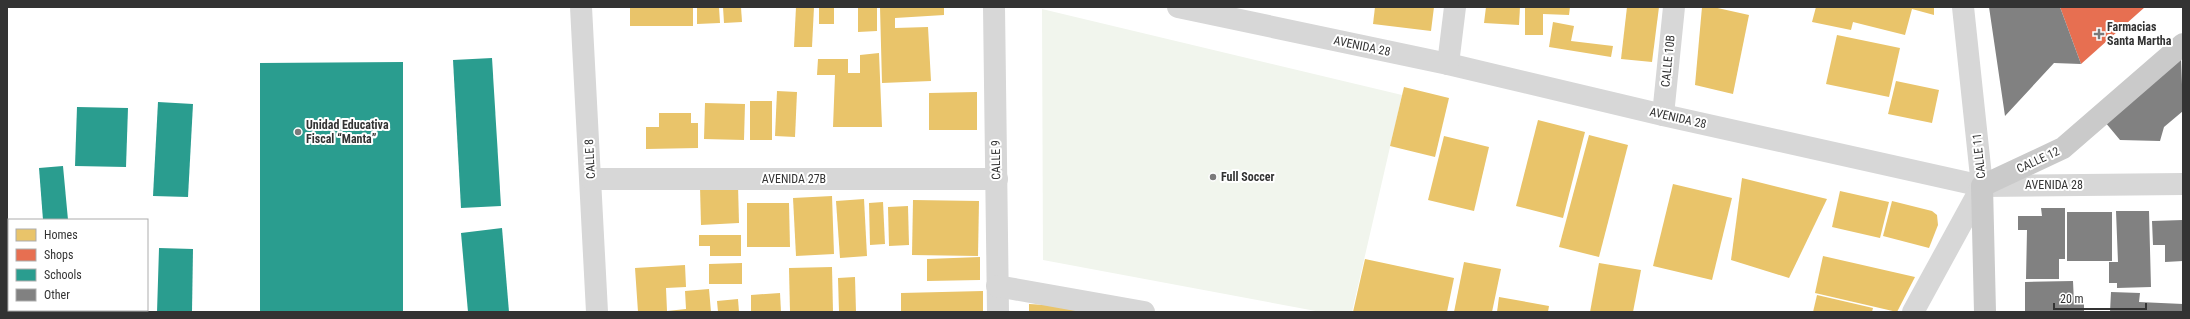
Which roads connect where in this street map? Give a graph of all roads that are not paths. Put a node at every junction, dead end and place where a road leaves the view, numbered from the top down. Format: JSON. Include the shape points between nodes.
{"nodes":[{"id":1,"x":581,"y":7,"type":"edge"},
{"id":2,"x":994,"y":7,"type":"edge"},
{"id":3,"x":1178,"y":7,"type":"edge"},
{"id":4,"x":1455,"y":7,"type":"edge"},
{"id":5,"x":1674,"y":7,"type":"edge"},
{"id":6,"x":1963,"y":7,"type":"edge"},
{"id":7,"x":1209,"y":10,"type":"edge"},
{"id":8,"x":2183,"y":44,"type":"edge"},
{"id":9,"x":1448,"y":64,"type":"junction"},
{"id":10,"x":1662,"y":115,"type":"junction"},
{"id":11,"x":591,"y":179,"type":"junction"},
{"id":12,"x":997,"y":179,"type":"junction"},
{"id":13,"x":2183,"y":184,"type":"edge"},
{"id":14,"x":1982,"y":186,"type":"junction"},
{"id":15,"x":998,"y":286,"type":"junction"},
{"id":16,"x":597,"y":312,"type":"edge"},
{"id":17,"x":998,"y":312,"type":"edge"},
{"id":18,"x":1144,"y":312,"type":"edge"},
{"id":19,"x":1913,"y":312,"type":"edge"},
{"id":20,"x":1985,"y":312,"type":"edge"}],
"edges":[{"from":1,"to":11,"type":"street","name":"CALLE 8"},
{"from":2,"to":12,"type":"street","name":"CALLE 9"},
{"from":3,"to":7,"type":"street","name":"AVENIDA 28"},
{"from":4,"to":9,"type":"street"},
{"from":5,"to":10,"type":"street","name":"CALLE 10B"},
{"from":6,"to":14,"type":"street","name":"CALLE 11"},
{"from":7,"to":9,"type":"street","name":"AVENIDA 28"},
{"from":8,"to":14,"type":"main road","name":"CALLE 12","via":[[2063,148]]},
{"from":9,"to":10,"type":"street","name":"AVENIDA 28"},
{"from":10,"to":14,"type":"street","name":"AVENIDA 28"},
{"from":11,"to":12,"type":"street","name":"AVENIDA 27B"},
{"from":11,"to":16,"type":"street","name":"CALLE 8"},
{"from":12,"to":15,"type":"street","name":"CALLE 9"},
{"from":13,"to":14,"type":"street","name":"AVENIDA 28"},
{"from":14,"to":19,"type":"street","name":"CALLE 11"},
{"from":14,"to":20,"type":"main road"},
{"from":15,"to":17,"type":"street","name":"CALLE 9"},
{"from":15,"to":18,"type":"street"}]}
